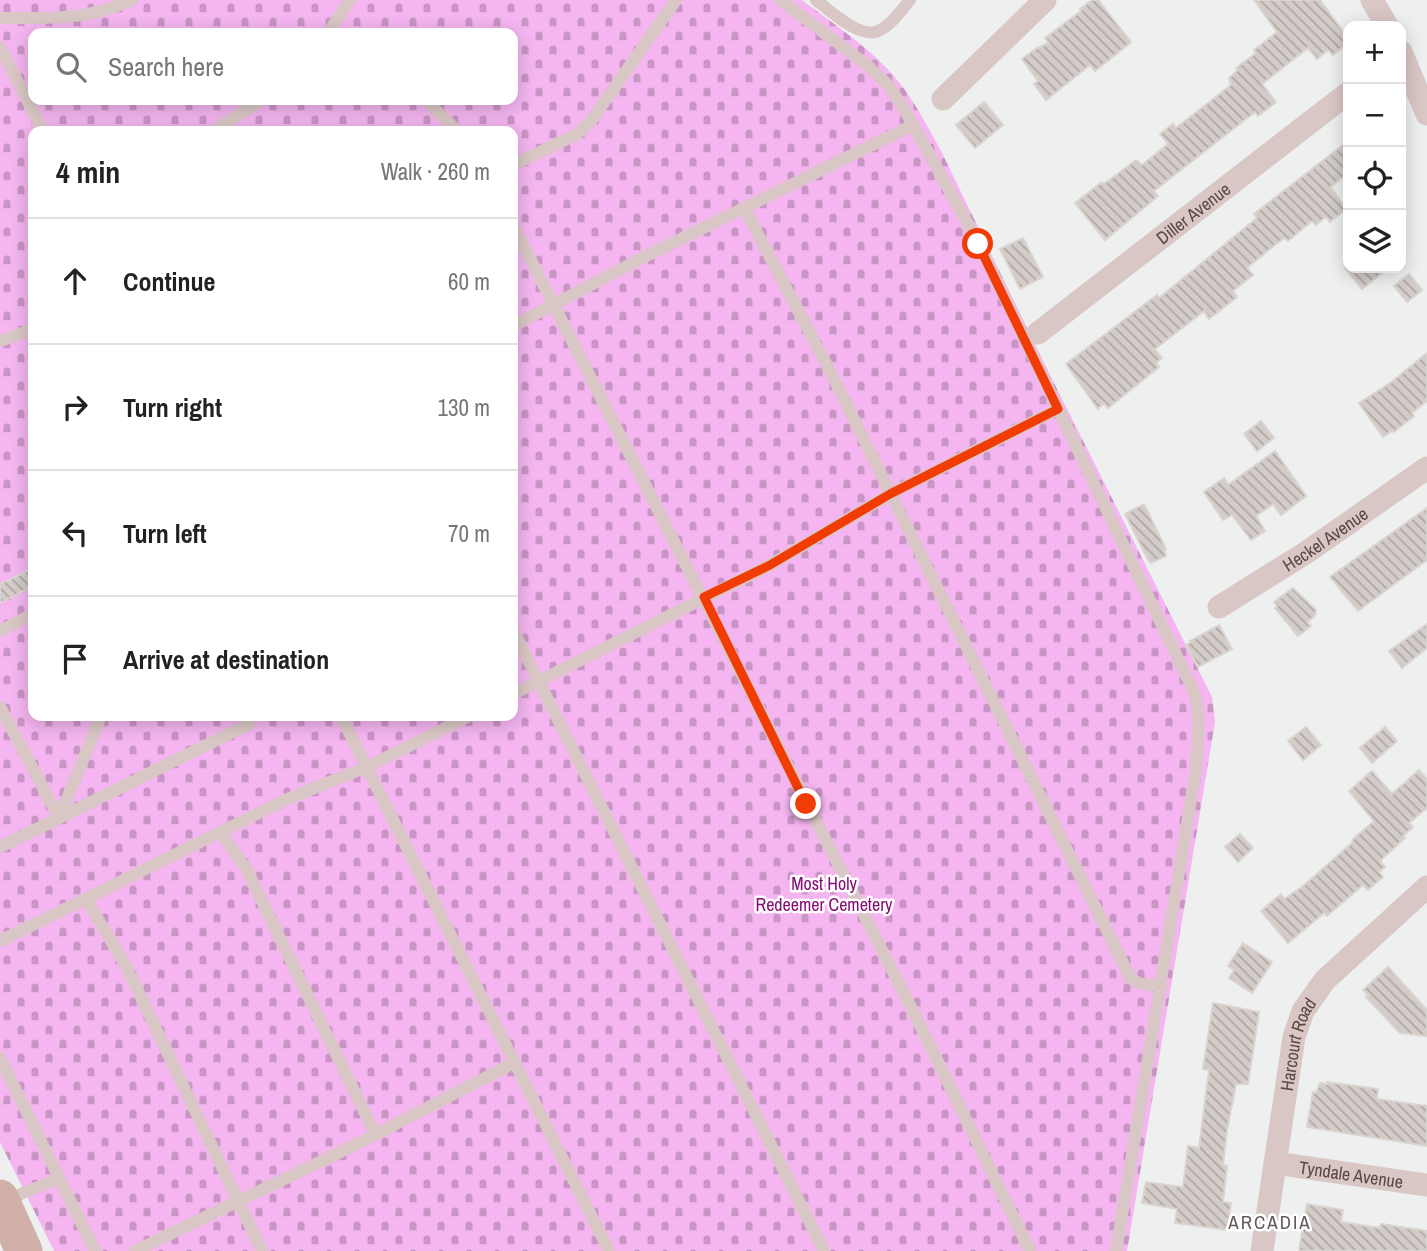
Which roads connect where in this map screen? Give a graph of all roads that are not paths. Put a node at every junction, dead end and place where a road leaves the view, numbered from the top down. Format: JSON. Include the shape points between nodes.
{"nodes":[{"id":1,"x":132,"y":0,"type":"edge"},
{"id":2,"x":351,"y":0,"type":"edge"},
{"id":3,"x":676,"y":0,"type":"edge"},
{"id":4,"x":780,"y":0,"type":"edge"},
{"id":5,"x":816,"y":0,"type":"edge"},
{"id":6,"x":910,"y":0,"type":"edge"},
{"id":7,"x":1045,"y":0,"type":"edge"},
{"id":8,"x":1372,"y":0,"type":"edge"},
{"id":9,"x":0,"y":18,"type":"edge"},
{"id":10,"x":1384,"y":21,"type":"edge"},
{"id":11,"x":334,"y":28,"type":"edge"},
{"id":12,"x":0,"y":47,"type":"edge"},
{"id":13,"x":1406,"y":64,"type":"edge"},
{"id":14,"x":1343,"y":97,"type":"edge"},
{"id":15,"x":943,"y":99,"type":"dead end"},
{"id":16,"x":28,"y":102,"type":"edge"},
{"id":17,"x":30,"y":105,"type":"edge"},
{"id":18,"x":254,"y":105,"type":"edge"},
{"id":19,"x":431,"y":105,"type":"edge"},
{"id":20,"x":1427,"y":114,"type":"edge"},
{"id":21,"x":913,"y":125,"type":"junction"},
{"id":22,"x":40,"y":126,"type":"edge"},
{"id":23,"x":221,"y":126,"type":"edge"},
{"id":24,"x":452,"y":126,"type":"edge"},
{"id":25,"x":518,"y":163,"type":"edge"},
{"id":26,"x":744,"y":208,"type":"junction"},
{"id":27,"x":518,"y":235,"type":"edge"},
{"id":28,"x":552,"y":305,"type":"junction"},
{"id":29,"x":518,"y":323,"type":"edge"},
{"id":30,"x":28,"y":331,"type":"edge"},
{"id":31,"x":1038,"y":333,"type":"dead end"},
{"id":32,"x":0,"y":341,"type":"edge"},
{"id":33,"x":1058,"y":409,"type":"junction"},
{"id":34,"x":1427,"y":468,"type":"edge"},
{"id":35,"x":890,"y":494,"type":"junction"},
{"id":36,"x":704,"y":597,"type":"junction"},
{"id":37,"x":1219,"y":607,"type":"dead end"},
{"id":38,"x":28,"y":617,"type":"edge"},
{"id":39,"x":0,"y":631,"type":"edge"},
{"id":40,"x":518,"y":640,"type":"edge"},
{"id":41,"x":539,"y":680,"type":"junction"},
{"id":42,"x":518,"y":691,"type":"edge"},
{"id":43,"x":0,"y":707,"type":"edge"},
{"id":44,"x":98,"y":721,"type":"edge"},
{"id":45,"x":248,"y":721,"type":"edge"},
{"id":46,"x":344,"y":721,"type":"edge"},
{"id":47,"x":458,"y":721,"type":"edge"},
{"id":48,"x":367,"y":767,"type":"junction"},
{"id":49,"x":59,"y":818,"type":"junction"},
{"id":50,"x":220,"y":832,"type":"junction"},
{"id":51,"x":0,"y":847,"type":"edge"},
{"id":52,"x":1423,"y":896,"type":"edge"},
{"id":53,"x":86,"y":899,"type":"junction"},
{"id":54,"x":0,"y":942,"type":"edge"},
{"id":55,"x":1162,"y":986,"type":"junction"},
{"id":56,"x":0,"y":1058,"type":"edge"},
{"id":57,"x":514,"y":1063,"type":"junction"},
{"id":58,"x":376,"y":1134,"type":"junction"},
{"id":59,"x":1275,"y":1163,"type":"junction"},
{"id":60,"x":60,"y":1178,"type":"junction"},
{"id":61,"x":1427,"y":1185,"type":"edge"},
{"id":62,"x":1,"y":1200,"type":"edge"},
{"id":63,"x":237,"y":1200,"type":"junction"},
{"id":64,"x":607,"y":1250,"type":"edge"},
{"id":65,"x":24,"y":1251,"type":"edge"},
{"id":66,"x":95,"y":1251,"type":"edge"},
{"id":67,"x":135,"y":1251,"type":"edge"},
{"id":68,"x":262,"y":1251,"type":"edge"},
{"id":69,"x":824,"y":1251,"type":"edge"},
{"id":70,"x":1030,"y":1251,"type":"edge"},
{"id":71,"x":1116,"y":1251,"type":"edge"},
{"id":72,"x":1262,"y":1251,"type":"edge"}],
"edges":[{"from":1,"to":9,"type":"lane","via":[[81,17]]},
{"from":2,"to":11,"type":"lane"},
{"from":3,"to":25,"type":"lane","via":[[591,121],[577,134]]},
{"from":4,"to":21,"type":"lane","via":[[867,65],[888,86]]},
{"from":5,"to":6,"type":"lane","via":[[842,21],[876,33]]},
{"from":7,"to":15,"type":"street"},
{"from":8,"to":10,"type":"street"},
{"from":12,"to":16,"type":"lane"},
{"from":13,"to":20,"type":"street"},
{"from":14,"to":31,"type":"street","name":"Diller Avenue"},
{"from":17,"to":22,"type":"lane"},
{"from":18,"to":23,"type":"lane"},
{"from":19,"to":24,"type":"lane"},
{"from":21,"to":26,"type":"lane"},
{"from":21,"to":33,"type":"lane","via":[[978,244]]},
{"from":26,"to":28,"type":"lane"},
{"from":26,"to":35,"type":"lane"},
{"from":27,"to":28,"type":"lane"},
{"from":28,"to":29,"type":"lane"},
{"from":28,"to":36,"type":"lane"},
{"from":30,"to":32,"type":"lane"},
{"from":33,"to":35,"type":"lane"},
{"from":33,"to":55,"type":"lane","via":[[1198,706],[1195,776]]},
{"from":34,"to":37,"type":"street","name":"Heckel Avenue"},
{"from":35,"to":36,"type":"lane","via":[[770,565]]},
{"from":35,"to":55,"type":"lane","via":[[1131,979]]},
{"from":36,"to":41,"type":"lane"},
{"from":36,"to":70,"type":"lane"},
{"from":38,"to":39,"type":"lane"},
{"from":40,"to":41,"type":"lane"},
{"from":41,"to":42,"type":"lane"},
{"from":41,"to":69,"type":"lane"},
{"from":43,"to":49,"type":"lane"},
{"from":44,"to":49,"type":"lane"},
{"from":45,"to":49,"type":"lane"},
{"from":46,"to":48,"type":"lane"},
{"from":47,"to":48,"type":"lane"},
{"from":48,"to":50,"type":"lane"},
{"from":48,"to":57,"type":"lane"},
{"from":49,"to":51,"type":"lane"},
{"from":50,"to":53,"type":"lane"},
{"from":50,"to":58,"type":"lane","via":[[246,868]]},
{"from":52,"to":59,"type":"street","name":"Harcourt Road","via":[[1325,980],[1303,1011],[1294,1037]]},
{"from":53,"to":54,"type":"lane"},
{"from":53,"to":63,"type":"lane","via":[[127,968]]},
{"from":55,"to":71,"type":"lane"},
{"from":56,"to":60,"type":"lane"},
{"from":57,"to":58,"type":"lane"},
{"from":57,"to":64,"type":"lane"},
{"from":58,"to":63,"type":"lane"},
{"from":59,"to":61,"type":"street","name":"Tyndale Avenue"},
{"from":59,"to":72,"type":"street","name":"Harcourt Road"},
{"from":60,"to":62,"type":"lane"},
{"from":60,"to":66,"type":"lane"},
{"from":62,"to":65,"type":"main road"},
{"from":63,"to":67,"type":"lane"},
{"from":63,"to":68,"type":"lane"}]}
